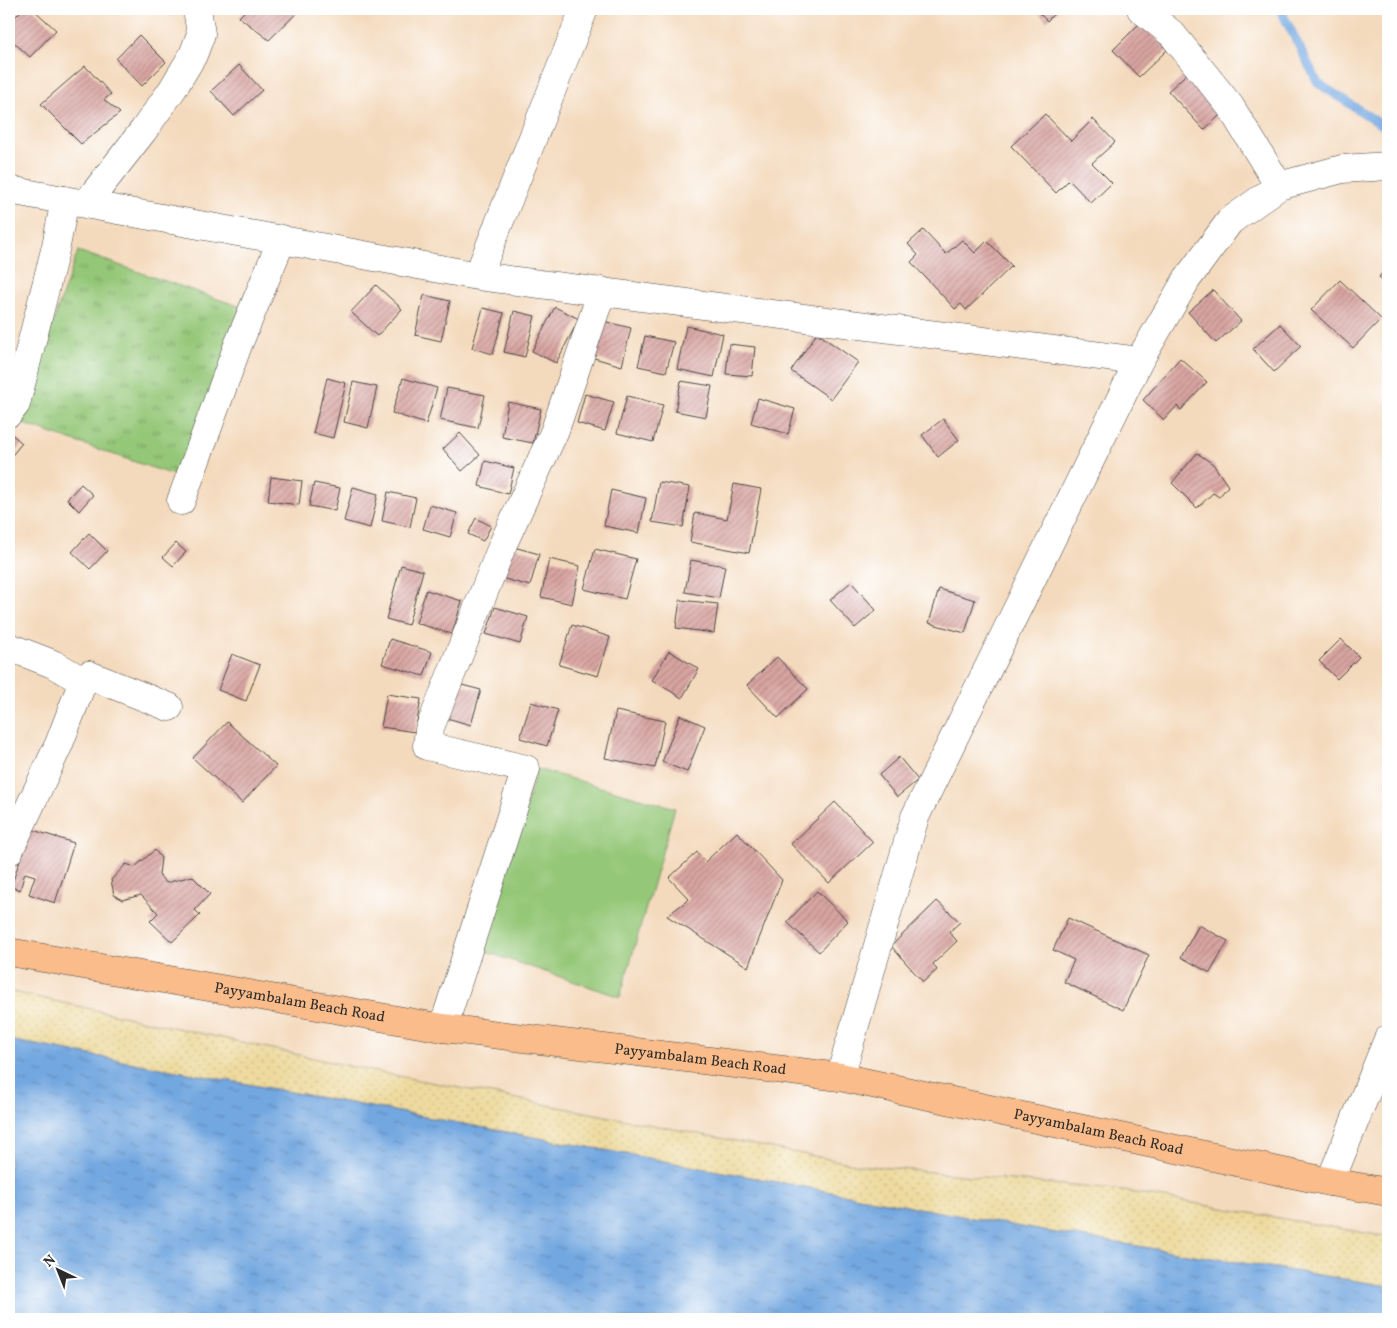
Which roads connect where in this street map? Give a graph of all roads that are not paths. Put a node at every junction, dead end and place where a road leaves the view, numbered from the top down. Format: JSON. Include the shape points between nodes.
{"nodes":[{"id":1,"x":197,"y":9,"type":"edge"},
{"id":2,"x":584,"y":9,"type":"edge"},
{"id":3,"x":1141,"y":9,"type":"edge"},
{"id":4,"x":1388,"y":166,"type":"edge"},
{"id":5,"x":1279,"y":186,"type":"junction"},
{"id":6,"x":9,"y":190,"type":"edge"},
{"id":7,"x":75,"y":202,"type":"junction"},
{"id":8,"x":282,"y":239,"type":"junction"},
{"id":9,"x":478,"y":276,"type":"junction"},
{"id":10,"x":602,"y":291,"type":"junction"},
{"id":11,"x":1139,"y":361,"type":"junction"},
{"id":12,"x":9,"y":413,"type":"edge"},
{"id":13,"x":181,"y":501,"type":"dead end"},
{"id":14,"x":9,"y":647,"type":"edge"},
{"id":15,"x":83,"y":681,"type":"junction"},
{"id":16,"x":169,"y":708,"type":"dead end"},
{"id":17,"x":9,"y":851,"type":"edge"},
{"id":18,"x":9,"y":952,"type":"edge"},
{"id":19,"x":443,"y":1028,"type":"junction"},
{"id":20,"x":1388,"y":1039,"type":"edge"},
{"id":21,"x":840,"y":1077,"type":"junction"},
{"id":22,"x":1330,"y":1182,"type":"junction"},
{"id":23,"x":1388,"y":1192,"type":"edge"}],
"edges":[{"from":1,"to":7,"type":"street","via":[[201,34],[193,55],[172,90],[143,131]]},
{"from":2,"to":9,"type":"street"},
{"from":3,"to":5,"type":"street","via":[[1172,34],[1230,106]]},
{"from":4,"to":5,"type":"street","via":[[1342,169]]},
{"from":5,"to":11,"type":"street","via":[[1230,221],[1187,279]]},
{"from":6,"to":7,"type":"street"},
{"from":7,"to":8,"type":"street"},
{"from":7,"to":12,"type":"street","via":[[56,246],[16,404]]},
{"from":8,"to":9,"type":"street"},
{"from":8,"to":13,"type":"street","via":[[238,345]]},
{"from":9,"to":10,"type":"street"},
{"from":10,"to":11,"type":"street"},
{"from":10,"to":19,"type":"street","via":[[555,430],[503,544],[429,730],[427,746],[526,768]]},
{"from":11,"to":21,"type":"street","via":[[915,817]]},
{"from":14,"to":15,"type":"street","via":[[53,664]]},
{"from":15,"to":16,"type":"street","via":[[90,675]]},
{"from":15,"to":17,"type":"street","via":[[59,744]]},
{"from":18,"to":19,"type":"main road","name":"Payyambalam Beach Road"},
{"from":19,"to":21,"type":"main road","name":"Payyambalam Beach Road"},
{"from":20,"to":22,"type":"street"},
{"from":21,"to":22,"type":"main road","name":"Payyambalam Beach Road"},
{"from":22,"to":23,"type":"main road","name":"Payyambalam Beach Road"}]}
